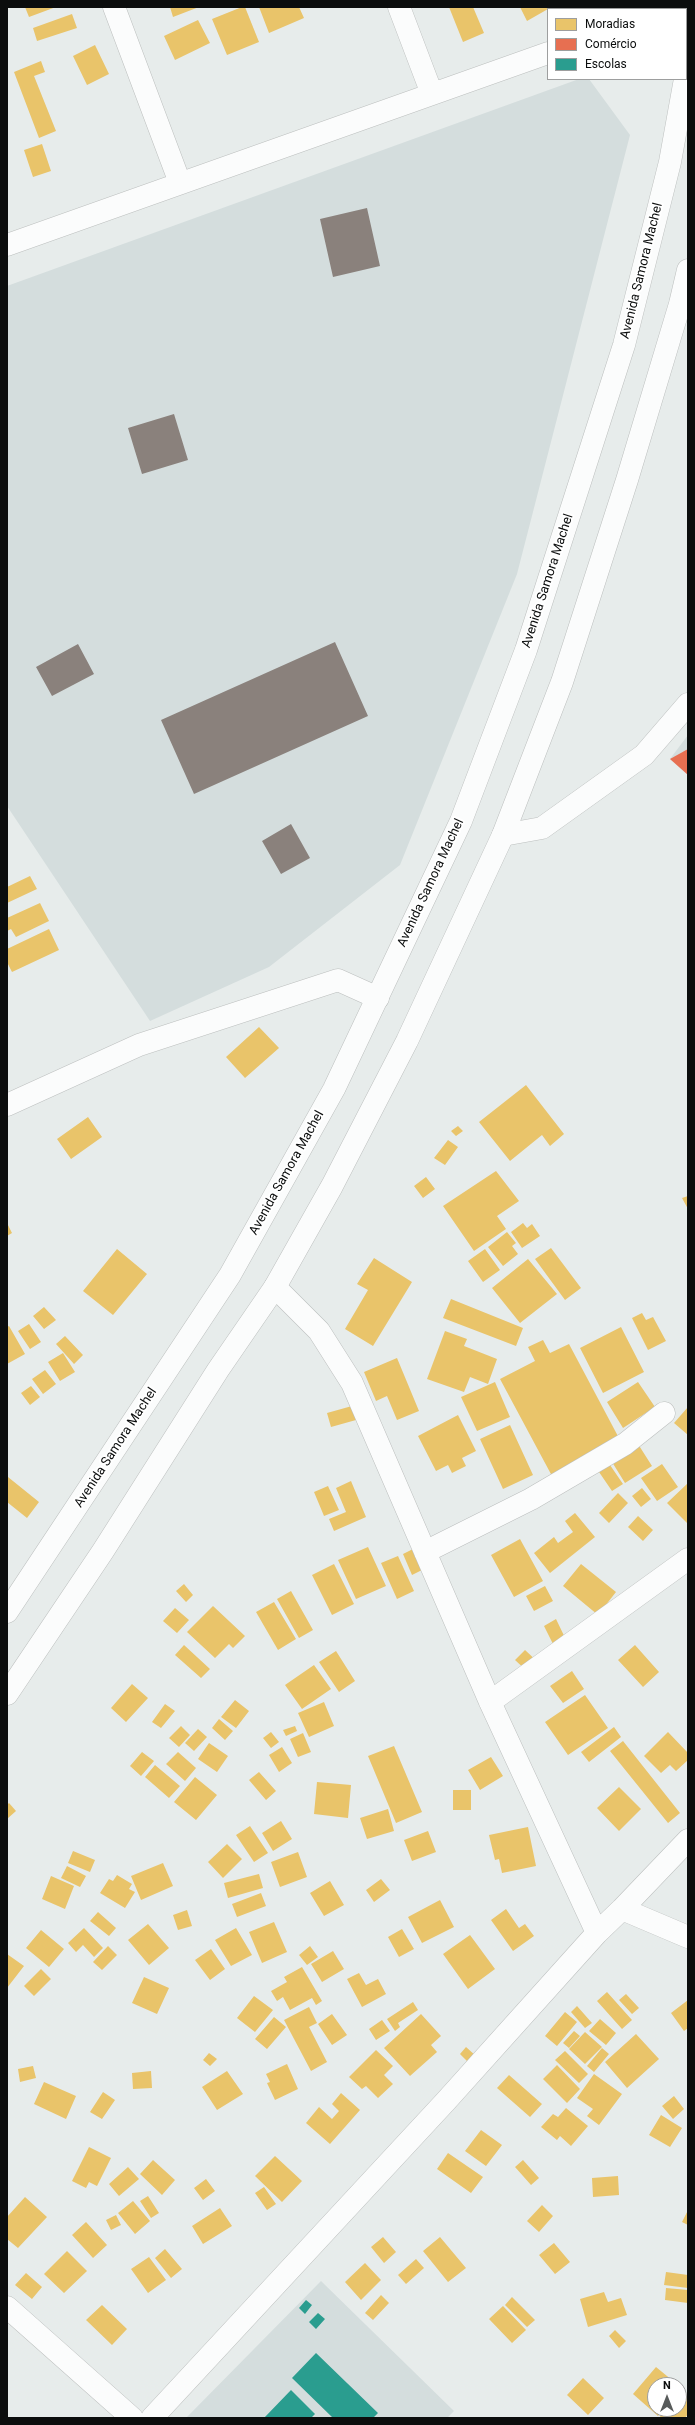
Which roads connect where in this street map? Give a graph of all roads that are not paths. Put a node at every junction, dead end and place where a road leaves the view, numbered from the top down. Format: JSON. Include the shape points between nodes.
{"nodes":[{"id":1,"x":114,"y":7,"type":"edge"},
{"id":2,"x":398,"y":7,"type":"edge"},
{"id":3,"x":547,"y":53,"type":"edge"},
{"id":4,"x":685,"y":80,"type":"edge"},
{"id":5,"x":432,"y":94,"type":"junction"},
{"id":6,"x":180,"y":183,"type":"junction"},
{"id":7,"x":7,"y":245,"type":"edge"},
{"id":8,"x":688,"y":270,"type":"edge"},
{"id":9,"x":688,"y":704,"type":"edge"},
{"id":10,"x":503,"y":835,"type":"junction"},
{"id":11,"x":378,"y":998,"type":"junction"},
{"id":12,"x":7,"y":1105,"type":"edge"},
{"id":13,"x":275,"y":1288,"type":"junction"},
{"id":14,"x":664,"y":1413,"type":"dead end"},
{"id":15,"x":425,"y":1552,"type":"junction"},
{"id":16,"x":688,"y":1559,"type":"edge"},
{"id":17,"x":7,"y":1612,"type":"edge"},
{"id":18,"x":7,"y":1694,"type":"edge"},
{"id":19,"x":490,"y":1702,"type":"junction"},
{"id":20,"x":688,"y":1840,"type":"edge"},
{"id":21,"x":622,"y":1909,"type":"junction"},
{"id":22,"x":597,"y":1933,"type":"junction"},
{"id":23,"x":688,"y":1937,"type":"edge"},
{"id":24,"x":7,"y":2307,"type":"edge"},
{"id":25,"x":132,"y":2418,"type":"edge"},
{"id":26,"x":152,"y":2418,"type":"edge"}],
"edges":[{"from":1,"to":6,"type":"main road"},
{"from":2,"to":5,"type":"main road"},
{"from":3,"to":5,"type":"main road"},
{"from":4,"to":11,"type":"main road","name":"Avenida Samora Machel","via":[[670,162],[624,345],[526,650],[461,821]]},
{"from":5,"to":6,"type":"main road"},
{"from":6,"to":7,"type":"main road"},
{"from":8,"to":10,"type":"main road","via":[[627,480],[562,682]]},
{"from":9,"to":10,"type":"main road","via":[[644,755],[542,828]]},
{"from":10,"to":13,"type":"main road","via":[[407,1041],[332,1186]]},
{"from":11,"to":12,"type":"main road","via":[[338,980],[139,1045]]},
{"from":11,"to":17,"type":"main road","name":"Avenida Samora Machel","via":[[334,1089],[230,1275]]},
{"from":13,"to":15,"type":"main road","via":[[319,1331],[352,1383]]},
{"from":13,"to":18,"type":"main road","via":[[218,1370],[103,1551]]},
{"from":14,"to":15,"type":"main road","via":[[626,1444],[531,1499]]},
{"from":15,"to":19,"type":"main road"},
{"from":16,"to":19,"type":"main road"},
{"from":19,"to":22,"type":"main road"},
{"from":20,"to":21,"type":"main road"},
{"from":21,"to":22,"type":"main road"},
{"from":21,"to":23,"type":"main road"},
{"from":22,"to":26,"type":"main road","via":[[446,2101]]},
{"from":24,"to":25,"type":"main road"}]}
